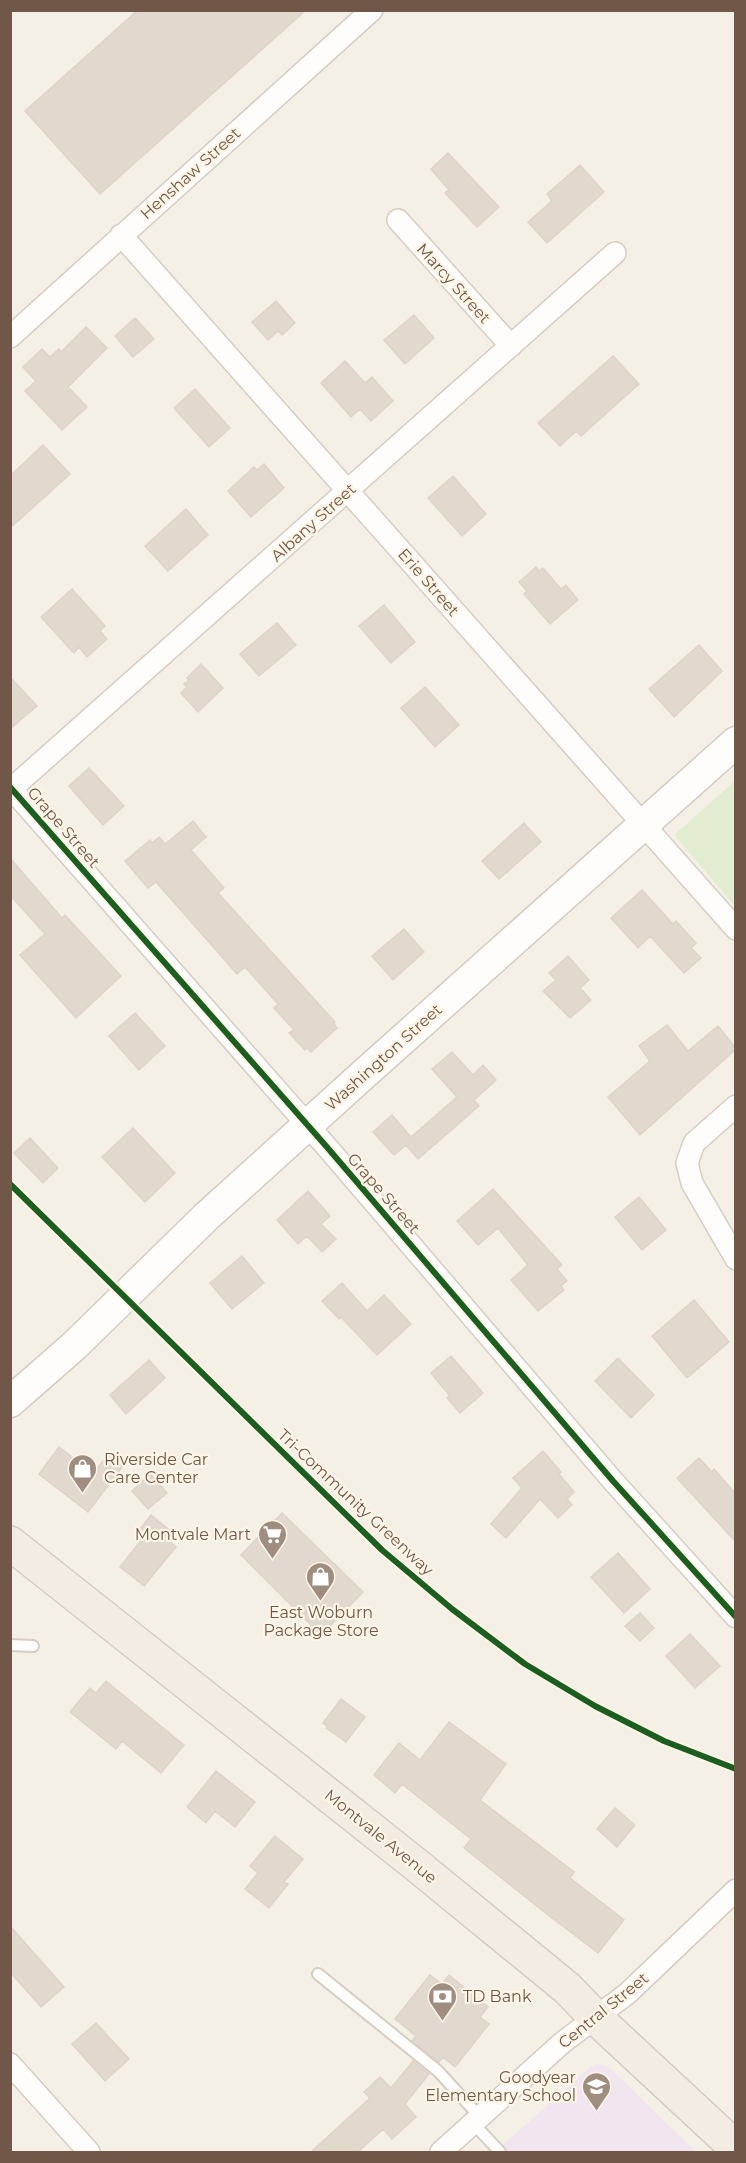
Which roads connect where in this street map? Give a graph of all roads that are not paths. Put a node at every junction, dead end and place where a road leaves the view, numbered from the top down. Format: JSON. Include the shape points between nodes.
{"nodes":[{"id":1,"x":372,"y":10,"type":"edge"},
{"id":2,"x":398,"y":220,"type":"dead end"},
{"id":3,"x":121,"y":235,"type":"junction"},
{"id":4,"x":615,"y":253,"type":"dead end"},
{"id":5,"x":10,"y":338,"type":"edge"},
{"id":6,"x":511,"y":346,"type":"junction"},
{"id":7,"x":348,"y":490,"type":"junction"},
{"id":8,"x":735,"y":742,"type":"edge"},
{"id":9,"x":11,"y":788,"type":"edge"},
{"id":10,"x":642,"y":825,"type":"junction"},
{"id":11,"x":735,"y":929,"type":"edge"},
{"id":12,"x":735,"y":1106,"type":"edge"},
{"id":13,"x":308,"y":1125,"type":"junction"},
{"id":14,"x":735,"y":1259,"type":"edge"},
{"id":15,"x":10,"y":1402,"type":"edge"},
{"id":16,"x":10,"y":1543,"type":"edge"},
{"id":17,"x":735,"y":1617,"type":"edge"},
{"id":18,"x":10,"y":1645,"type":"edge"},
{"id":19,"x":33,"y":1646,"type":"dead end"},
{"id":20,"x":735,"y":1890,"type":"edge"},
{"id":21,"x":318,"y":1974,"type":"dead end"},
{"id":22,"x":596,"y":2018,"type":"junction"},
{"id":23,"x":10,"y":2064,"type":"edge"},
{"id":24,"x":477,"y":2120,"type":"junction"},
{"id":25,"x":735,"y":2148,"type":"edge"},
{"id":26,"x":89,"y":2152,"type":"edge"},
{"id":27,"x":441,"y":2152,"type":"edge"},
{"id":28,"x":500,"y":2152,"type":"edge"}],
"edges":[{"from":1,"to":3,"type":"street","name":"Henshaw Street"},
{"from":2,"to":6,"type":"street","name":"Marcy Street"},
{"from":3,"to":5,"type":"street","name":"Henshaw Street"},
{"from":3,"to":7,"type":"street","name":"Erie Street"},
{"from":4,"to":6,"type":"street","name":"Albany Street"},
{"from":6,"to":7,"type":"street","name":"Albany Street"},
{"from":7,"to":9,"type":"street","name":"Albany Street"},
{"from":7,"to":10,"type":"street","name":"Erie Street"},
{"from":8,"to":10,"type":"main road","name":"Washington Street"},
{"from":9,"to":13,"type":"street","name":"Grape Street"},
{"from":10,"to":11,"type":"street","name":"Erie Street"},
{"from":10,"to":13,"type":"main road","name":"Washington Street"},
{"from":12,"to":14,"type":"street","via":[[694,1143],[687,1163],[692,1183]]},
{"from":13,"to":15,"type":"main road","name":"Washington Street"},
{"from":13,"to":17,"type":"street","name":"Grape Street"},
{"from":16,"to":22,"type":"main road","name":"Montvale Avenue","via":[[414,1863],[567,1988]]},
{"from":18,"to":19,"type":"lane"},
{"from":20,"to":22,"type":"street","name":"Central Street","via":[[628,1993]]},
{"from":21,"to":24,"type":"lane","via":[[438,2071]]},
{"from":22,"to":24,"type":"street","name":"Central Street","via":[[562,2043]]},
{"from":22,"to":25,"type":"main road","name":"Montvale Avenue"},
{"from":23,"to":26,"type":"street"},
{"from":24,"to":27,"type":"street","name":"Central Street"},
{"from":24,"to":28,"type":"lane"}]}
